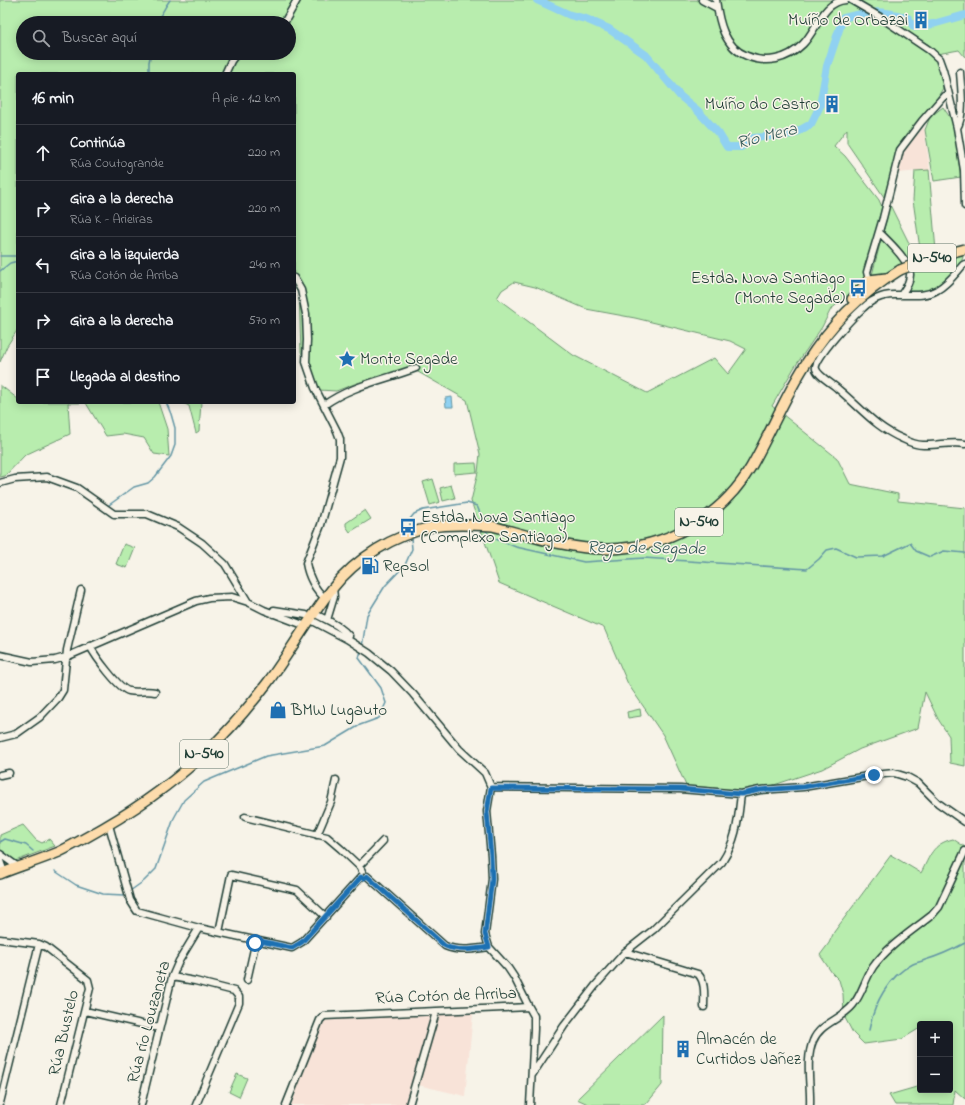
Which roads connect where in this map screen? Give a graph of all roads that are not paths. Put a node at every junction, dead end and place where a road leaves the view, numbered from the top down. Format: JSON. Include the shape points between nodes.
{"nodes":[{"id":1,"x":297,"y":0,"type":"edge"},
{"id":2,"x":702,"y":0,"type":"edge"},
{"id":3,"x":716,"y":0,"type":"edge"},
{"id":4,"x":846,"y":0,"type":"edge"},
{"id":5,"x":851,"y":0,"type":"edge"},
{"id":6,"x":717,"y":8,"type":"junction"},
{"id":7,"x":288,"y":16,"type":"edge"},
{"id":8,"x":232,"y":60,"type":"edge"},
{"id":9,"x":226,"y":72,"type":"edge"},
{"id":10,"x":960,"y":72,"type":"dead end"},
{"id":11,"x":949,"y":95,"type":"junction"},
{"id":12,"x":957,"y":128,"type":"junction"},
{"id":13,"x":965,"y":206,"type":"edge"},
{"id":14,"x":880,"y":232,"type":"junction"},
{"id":15,"x":965,"y":249,"type":"edge"},
{"id":16,"x":965,"y":264,"type":"edge"},
{"id":17,"x":888,"y":278,"type":"junction"},
{"id":18,"x":869,"y":280,"type":"junction"},
{"id":19,"x":296,"y":281,"type":"edge"},
{"id":20,"x":901,"y":295,"type":"junction"},
{"id":21,"x":861,"y":304,"type":"junction"},
{"id":22,"x":830,"y":329,"type":"junction"},
{"id":23,"x":821,"y":349,"type":"junction"},
{"id":24,"x":416,"y":368,"type":"dead end"},
{"id":25,"x":324,"y":405,"type":"junction"},
{"id":26,"x":965,"y":444,"type":"edge"},
{"id":27,"x":0,"y":483,"type":"edge"},
{"id":28,"x":333,"y":588,"type":"junction"},
{"id":29,"x":81,"y":590,"type":"dead end"},
{"id":30,"x":325,"y":598,"type":"junction"},
{"id":31,"x":248,"y":602,"type":"junction"},
{"id":32,"x":273,"y":614,"type":"junction"},
{"id":33,"x":310,"y":619,"type":"junction"},
{"id":34,"x":327,"y":620,"type":"junction"},
{"id":35,"x":347,"y":639,"type":"junction"},
{"id":36,"x":90,"y":646,"type":"junction"},
{"id":37,"x":0,"y":655,"type":"edge"},
{"id":38,"x":66,"y":657,"type":"junction"},
{"id":39,"x":155,"y":692,"type":"dead end"},
{"id":40,"x":0,"y":738,"type":"edge"},
{"id":41,"x":9,"y":772,"type":"dead end"},
{"id":42,"x":0,"y":775,"type":"edge"},
{"id":43,"x":336,"y":780,"type":"dead end"},
{"id":44,"x":491,"y":788,"type":"junction"},
{"id":45,"x":741,"y":794,"type":"junction"},
{"id":46,"x":245,"y":818,"type":"dead end"},
{"id":47,"x":965,"y":822,"type":"edge"},
{"id":48,"x":109,"y":825,"type":"junction"},
{"id":49,"x":317,"y":835,"type":"junction"},
{"id":50,"x":383,"y":841,"type":"dead end"},
{"id":51,"x":965,"y":851,"type":"edge"},
{"id":52,"x":0,"y":854,"type":"edge"},
{"id":53,"x":0,"y":861,"type":"edge"},
{"id":54,"x":18,"y":867,"type":"junction"},
{"id":55,"x":2,"y":873,"type":"edge"},
{"id":56,"x":362,"y":873,"type":"junction"},
{"id":57,"x":326,"y":917,"type":"junction"},
{"id":58,"x":199,"y":928,"type":"junction"},
{"id":59,"x":219,"y":932,"type":"junction"},
{"id":60,"x":0,"y":940,"type":"edge"},
{"id":61,"x":256,"y":940,"type":"junction"},
{"id":62,"x":38,"y":944,"type":"junction"},
{"id":63,"x":489,"y":947,"type":"junction"},
{"id":64,"x":625,"y":952,"type":"junction"},
{"id":65,"x":172,"y":977,"type":"junction"},
{"id":66,"x":247,"y":980,"type":"dead end"},
{"id":67,"x":529,"y":1007,"type":"junction"},
{"id":68,"x":704,"y":1007,"type":"dead end"},
{"id":69,"x":85,"y":1011,"type":"junction"},
{"id":70,"x":436,"y":1012,"type":"junction"},
{"id":71,"x":159,"y":1028,"type":"junction"},
{"id":72,"x":532,"y":1076,"type":"junction"},
{"id":73,"x":0,"y":1103,"type":"edge"},
{"id":74,"x":142,"y":1104,"type":"edge"},
{"id":75,"x":61,"y":1105,"type":"edge"},
{"id":76,"x":196,"y":1105,"type":"edge"},
{"id":77,"x":286,"y":1105,"type":"edge"},
{"id":78,"x":409,"y":1105,"type":"edge"},
{"id":79,"x":530,"y":1105,"type":"edge"},
{"id":80,"x":810,"y":1105,"type":"edge"}],
"edges":[{"from":1,"to":7,"type":"street"},
{"from":2,"to":6,"type":"street"},
{"from":3,"to":6,"type":"street"},
{"from":4,"to":6,"type":"street","via":[[832,5],[803,44],[789,54],[772,61],[757,60],[742,54],[729,44],[721,30]]},
{"from":5,"to":11,"type":"street","via":[[930,50],[939,59],[944,70]]},
{"from":8,"to":9,"type":"street"},
{"from":10,"to":12,"type":"street","via":[[961,112]]},
{"from":11,"to":12,"type":"street"},
{"from":11,"to":14,"type":"street","via":[[944,96],[900,150]]},
{"from":12,"to":13,"type":"street","via":[[964,170]]},
{"from":14,"to":18,"type":"street","via":[[867,272]]},
{"from":14,"to":20,"type":"street","via":[[904,260],[911,274],[909,283]]},
{"from":15,"to":17,"type":"highway","number":"N-540","bridge":true,"via":[[930,258],[900,270]]},
{"from":16,"to":20,"type":"street","via":[[937,291],[925,295]]},
{"from":17,"to":18,"type":"highway"},
{"from":17,"to":21,"type":"highway","number":"N-540"},
{"from":18,"to":22,"type":"highway","via":[[839,312]]},
{"from":19,"to":25,"type":"street","via":[[301,290],[306,314],[306,362]]},
{"from":20,"to":21,"type":"street","via":[[879,297]]},
{"from":21,"to":22,"type":"highway","number":"N-540"},
{"from":21,"to":23,"type":"street","via":[[846,325]]},
{"from":22,"to":23,"type":"highway","number":"N-540"},
{"from":23,"to":26,"type":"street","via":[[816,364],[819,374],[891,434],[923,445]]},
{"from":23,"to":28,"type":"highway","number":"N-540","via":[[804,367],[751,468],[738,487],[707,516],[671,537],[630,548],[581,548],[492,526],[433,527],[396,539],[377,549],[346,573]]},
{"from":24,"to":25,"type":"street","via":[[372,381]]},
{"from":25,"to":30,"type":"street","via":[[340,439],[340,457],[321,525],[306,564],[311,580]]},
{"from":27,"to":31,"type":"street","via":[[15,479],[47,477],[76,488],[114,514],[147,514],[178,527],[202,543],[225,564]]},
{"from":28,"to":30,"type":"highway","number":"N-540"},
{"from":28,"to":34,"type":"street","via":[[334,597]]},
{"from":29,"to":38,"type":"street"},
{"from":30,"to":33,"type":"highway","number":"N-540"},
{"from":31,"to":32,"type":"street"},
{"from":31,"to":36,"type":"street","via":[[232,597],[196,601]]},
{"from":32,"to":33,"type":"street"},
{"from":32,"to":33,"type":"street","via":[[274,610]]},
{"from":33,"to":34,"type":"street"},
{"from":33,"to":35,"type":"street"},
{"from":33,"to":48,"type":"highway","number":"N-540","via":[[267,683],[218,741],[160,790]]},
{"from":34,"to":35,"type":"street","via":[[345,631],[349,636]]},
{"from":35,"to":44,"type":"street","via":[[369,653],[413,694],[459,749],[485,773]]},
{"from":36,"to":38,"type":"street"},
{"from":36,"to":39,"type":"street","via":[[122,687],[128,691]]},
{"from":37,"to":38,"type":"street","via":[[32,662]]},
{"from":38,"to":40,"type":"street","via":[[63,690],[58,698],[40,717],[16,734]]},
{"from":41,"to":42,"type":"street"},
{"from":43,"to":49,"type":"street","via":[[331,802]]},
{"from":44,"to":45,"type":"street","via":[[680,789]]},
{"from":44,"to":63,"type":"street","via":[[487,812],[492,879],[485,934]]},
{"from":45,"to":47,"type":"street","via":[[894,773],[918,784],[938,803]]},
{"from":45,"to":64,"type":"street","via":[[736,832],[729,852],[722,862],[653,930]]},
{"from":46,"to":49,"type":"street"},
{"from":48,"to":54,"type":"highway","number":"N-540","via":[[61,851]]},
{"from":48,"to":58,"type":"street","via":[[130,900],[137,911]]},
{"from":49,"to":56,"type":"street","via":[[327,837],[342,849]]},
{"from":50,"to":56,"type":"street"},
{"from":51,"to":80,"type":"street","via":[[939,907],[881,956],[853,1005],[816,1035],[809,1056]]},
{"from":52,"to":54,"type":"street"},
{"from":53,"to":55,"type":"street"},
{"from":54,"to":55,"type":"highway","number":"N-540"},
{"from":56,"to":57,"type":"street"},
{"from":56,"to":63,"type":"street","via":[[445,946],[469,950]]},
{"from":57,"to":59,"type":"street","via":[[297,890],[231,875]]},
{"from":57,"to":61,"type":"street","via":[[302,942],[292,948]]},
{"from":58,"to":59,"type":"street"},
{"from":58,"to":65,"type":"street","name":"Rúa río Louzaneta","via":[[179,960]]},
{"from":59,"to":61,"type":"street"},
{"from":60,"to":62,"type":"street"},
{"from":61,"to":66,"type":"street"},
{"from":62,"to":69,"type":"street","name":"Rúa Bustelo","via":[[46,947],[88,980],[90,988]]},
{"from":62,"to":73,"type":"street"},
{"from":63,"to":67,"type":"street","name":"Rúa Cotón de Arriba","via":[[508,968]]},
{"from":64,"to":68,"type":"street","via":[[698,974],[702,978]]},
{"from":64,"to":72,"type":"street","via":[[564,1026]]},
{"from":65,"to":71,"type":"street","name":"Rúa río Louzaneta"},
{"from":65,"to":76,"type":"street","via":[[234,991],[239,997],[239,1003]]},
{"from":67,"to":70,"type":"street","name":"Rúa Cotón de Arriba"},
{"from":67,"to":72,"type":"street","via":[[534,1016]]},
{"from":69,"to":71,"type":"street"},
{"from":69,"to":75,"type":"street","name":"Rúa Bustelo"},
{"from":70,"to":77,"type":"street","name":"Rúa Cotón de Arriba","via":[[324,1016],[320,1020]]},
{"from":70,"to":78,"type":"street"},
{"from":71,"to":74,"type":"street","name":"Rúa río Louzaneta"},
{"from":72,"to":79,"type":"street"}]}
